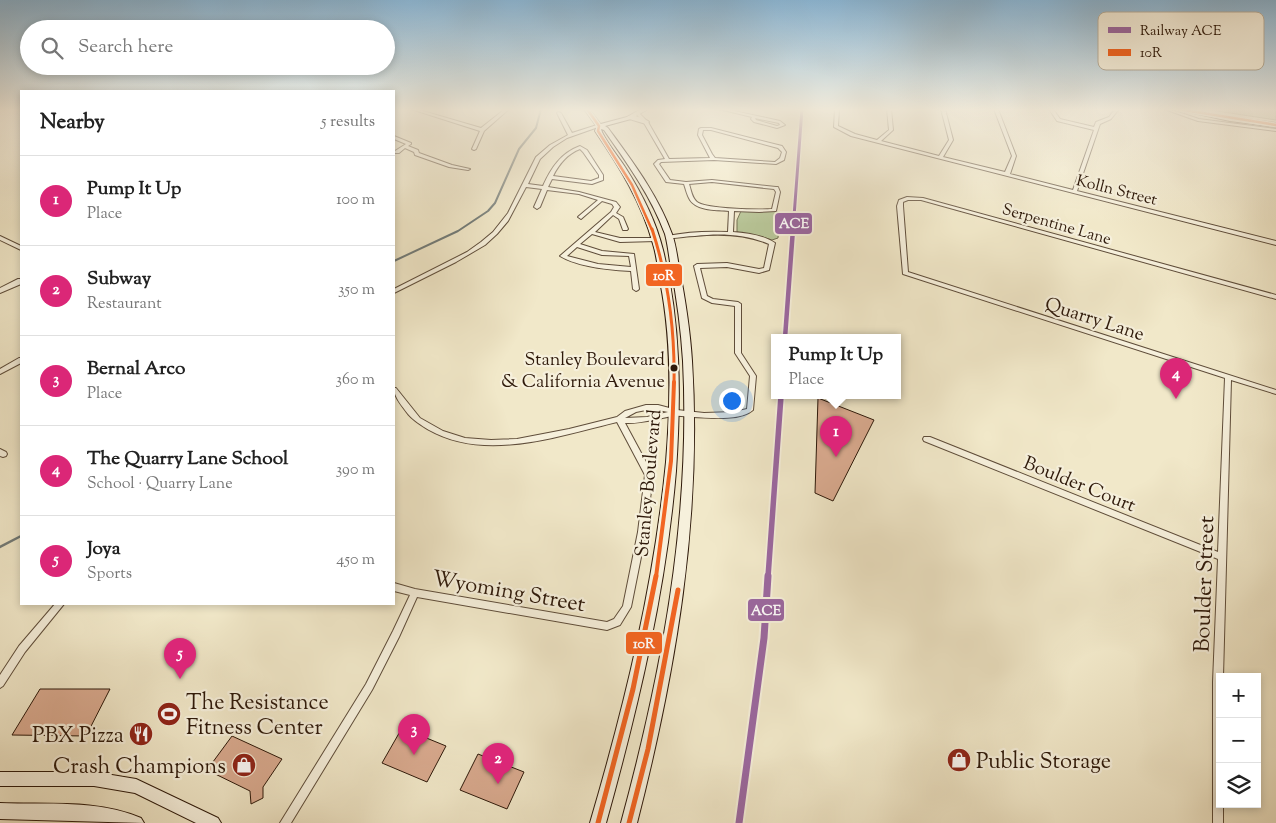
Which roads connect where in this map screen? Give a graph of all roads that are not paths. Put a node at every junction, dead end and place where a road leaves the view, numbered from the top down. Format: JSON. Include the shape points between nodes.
{"nodes":[{"id":1,"x":549,"y":147,"type":"edge"},
{"id":2,"x":579,"y":147,"type":"edge"},
{"id":3,"x":581,"y":147,"type":"edge"},
{"id":4,"x":609,"y":147,"type":"edge"},
{"id":5,"x":619,"y":147,"type":"edge"},
{"id":6,"x":660,"y":147,"type":"edge"},
{"id":7,"x":708,"y":147,"type":"edge"},
{"id":8,"x":780,"y":147,"type":"edge"},
{"id":9,"x":898,"y":147,"type":"edge"},
{"id":10,"x":946,"y":147,"type":"edge"},
{"id":11,"x":1011,"y":147,"type":"edge"},
{"id":12,"x":1090,"y":147,"type":"edge"},
{"id":13,"x":406,"y":148,"type":"joint"},
{"id":14,"x":395,"y":153,"type":"edge"},
{"id":15,"x":940,"y":158,"type":"junction"},
{"id":16,"x":714,"y":159,"type":"junction"},
{"id":17,"x":668,"y":161,"type":"junction"},
{"id":18,"x":468,"y":169,"type":"dead end"},
{"id":19,"x":1007,"y":174,"type":"junction"},
{"id":20,"x":551,"y":177,"type":"junction"},
{"id":21,"x":686,"y":183,"type":"junction"},
{"id":22,"x":524,"y":185,"type":"junction"},
{"id":23,"x":546,"y":188,"type":"junction"},
{"id":24,"x":1075,"y":191,"type":"junction"},
{"id":25,"x":602,"y":199,"type":"junction"},
{"id":26,"x":642,"y":202,"type":"junction"},
{"id":27,"x":537,"y":207,"type":"dead end"},
{"id":28,"x":732,"y":209,"type":"junction"},
{"id":29,"x":613,"y":213,"type":"junction"},
{"id":30,"x":581,"y":217,"type":"dead end"},
{"id":31,"x":625,"y":228,"type":"dead end"},
{"id":32,"x":590,"y":232,"type":"junction"},
{"id":33,"x":730,"y":234,"type":"junction"},
{"id":34,"x":669,"y":237,"type":"junction"},
{"id":35,"x":0,"y":238,"type":"edge"},
{"id":36,"x":656,"y":239,"type":"junction"},
{"id":37,"x":1276,"y":243,"type":"edge"},
{"id":38,"x":576,"y":244,"type":"junction"},
{"id":39,"x":20,"y":248,"type":"edge"},
{"id":40,"x":634,"y":269,"type":"junction"},
{"id":41,"x":905,"y":273,"type":"joint"},
{"id":42,"x":20,"y":281,"type":"edge"},
{"id":43,"x":678,"y":281,"type":"junction"},
{"id":44,"x":636,"y":289,"type":"dead end"},
{"id":45,"x":0,"y":291,"type":"edge"},
{"id":46,"x":395,"y":291,"type":"edge"},
{"id":47,"x":1276,"y":297,"type":"edge"},
{"id":48,"x":671,"y":318,"type":"junction"},
{"id":49,"x":684,"y":318,"type":"junction"},
{"id":50,"x":20,"y":361,"type":"edge"},
{"id":51,"x":0,"y":372,"type":"edge"},
{"id":52,"x":1228,"y":377,"type":"junction"},
{"id":53,"x":395,"y":391,"type":"edge"},
{"id":54,"x":1276,"y":392,"type":"edge"},
{"id":55,"x":682,"y":413,"type":"junction"},
{"id":56,"x":619,"y":419,"type":"junction"},
{"id":57,"x":927,"y":440,"type":"dead end"},
{"id":58,"x":1222,"y":557,"type":"junction"},
{"id":59,"x":395,"y":587,"type":"edge"},
{"id":60,"x":415,"y":593,"type":"junction"},
{"id":61,"x":59,"y":605,"type":"edge"},
{"id":62,"x":0,"y":684,"type":"edge"},
{"id":63,"x":0,"y":779,"type":"edge"},
{"id":64,"x":0,"y":811,"type":"edge"},
{"id":65,"x":136,"y":823,"type":"edge"},
{"id":66,"x":213,"y":823,"type":"edge"},
{"id":67,"x":285,"y":823,"type":"edge"},
{"id":68,"x":598,"y":823,"type":"edge"},
{"id":69,"x":629,"y":823,"type":"edge"},
{"id":70,"x":1218,"y":823,"type":"edge"}],
"edges":[{"from":1,"to":22,"type":"street","via":[[541,154]]},
{"from":2,"to":20,"type":"street","via":[[559,162]]},
{"from":3,"to":20,"type":"street","via":[[601,179],[592,183]]},
{"from":4,"to":26,"type":"main road","name":"Stanley Boulevard"},
{"from":5,"to":34,"type":"main road","name":"Stanley Boulevard","via":[[639,175]]},
{"from":6,"to":17,"type":"street"},
{"from":7,"to":16,"type":"street"},
{"from":8,"to":16,"type":"street","via":[[784,152],[776,163]]},
{"from":9,"to":15,"type":"street","name":"Kolln Street"},
{"from":10,"to":15,"type":"street"},
{"from":11,"to":19,"type":"street","via":[[1014,156]]},
{"from":12,"to":24,"type":"street"},
{"from":13,"to":14,"type":"street"},
{"from":13,"to":18,"type":"street"},
{"from":15,"to":19,"type":"street","name":"Kolln Street"},
{"from":16,"to":17,"type":"street"},
{"from":17,"to":21,"type":"street","via":[[656,164],[663,177],[668,181]]},
{"from":19,"to":24,"type":"street","name":"Kolln Street"},
{"from":20,"to":23,"type":"street"},
{"from":21,"to":28,"type":"street","via":[[689,196],[696,204]]},
{"from":21,"to":28,"type":"street","via":[[712,181],[776,188],[778,192],[774,210]]},
{"from":22,"to":23,"type":"street"},
{"from":22,"to":46,"type":"street","via":[[506,221],[486,240],[449,264]]},
{"from":23,"to":25,"type":"street"},
{"from":23,"to":27,"type":"street"},
{"from":24,"to":37,"type":"street","name":"Kolln Street"},
{"from":25,"to":29,"type":"street","via":[[614,203],[617,207]]},
{"from":25,"to":30,"type":"street"},
{"from":26,"to":34,"type":"main road","via":[[651,209],[661,232]]},
{"from":26,"to":36,"type":"main road","name":"Stanley Boulevard"},
{"from":28,"to":33,"type":"street"},
{"from":29,"to":31,"type":"street","via":[[621,218]]},
{"from":29,"to":32,"type":"street"},
{"from":32,"to":36,"type":"street","via":[[620,240]]},
{"from":32,"to":38,"type":"street"},
{"from":33,"to":34,"type":"street"},
{"from":33,"to":55,"type":"street","via":[[758,237],[772,243],[767,269],[697,266],[704,297],[738,304],[738,353],[753,376],[750,410],[742,414]]},
{"from":34,"to":43,"type":"main road","name":"Stanley Boulevard"},
{"from":35,"to":39,"type":"street"},
{"from":36,"to":43,"type":"main road","via":[[664,244],[670,267]]},
{"from":36,"to":48,"type":"main road","name":"Stanley Boulevard"},
{"from":38,"to":40,"type":"street","via":[[602,253],[632,255]]},
{"from":38,"to":40,"type":"street","via":[[563,256],[594,267]]},
{"from":40,"to":44,"type":"street"},
{"from":41,"to":47,"type":"street","name":"Serpentine Lane","via":[[900,206],[901,201],[914,198]]},
{"from":41,"to":52,"type":"street","name":"Quarry Lane"},
{"from":42,"to":45,"type":"street"},
{"from":43,"to":49,"type":"main road","name":"Stanley Boulevard"},
{"from":48,"to":49,"type":"main road"},
{"from":48,"to":55,"type":"main road","name":"Stanley Boulevard"},
{"from":49,"to":55,"type":"main road","name":"Stanley Boulevard","via":[[689,368]]},
{"from":50,"to":51,"type":"street"},
{"from":52,"to":54,"type":"street","name":"Quarry Lane"},
{"from":52,"to":58,"type":"street","name":"Boulder Street"},
{"from":53,"to":56,"type":"street","via":[[416,418],[432,429],[472,442],[529,439]]},
{"from":55,"to":56,"type":"street","via":[[628,422]]},
{"from":55,"to":68,"type":"main road","name":"Stanley Boulevard","via":[[649,628]]},
{"from":55,"to":69,"type":"main road","name":"Stanley Boulevard","via":[[686,523],[678,589],[648,749]]},
{"from":56,"to":60,"type":"street","name":"Wyoming Street","via":[[649,475],[627,607],[617,622],[607,626]]},
{"from":57,"to":58,"type":"street","name":"Boulder Court"},
{"from":58,"to":70,"type":"street","name":"Boulder Street"},
{"from":59,"to":60,"type":"street","name":"Wyoming Street"},
{"from":60,"to":67,"type":"street","via":[[369,688]]},
{"from":61,"to":62,"type":"street","via":[[22,649]]},
{"from":63,"to":66,"type":"main road","via":[[94,779],[136,786]]},
{"from":64,"to":65,"type":"main road","via":[[123,818]]}]}
